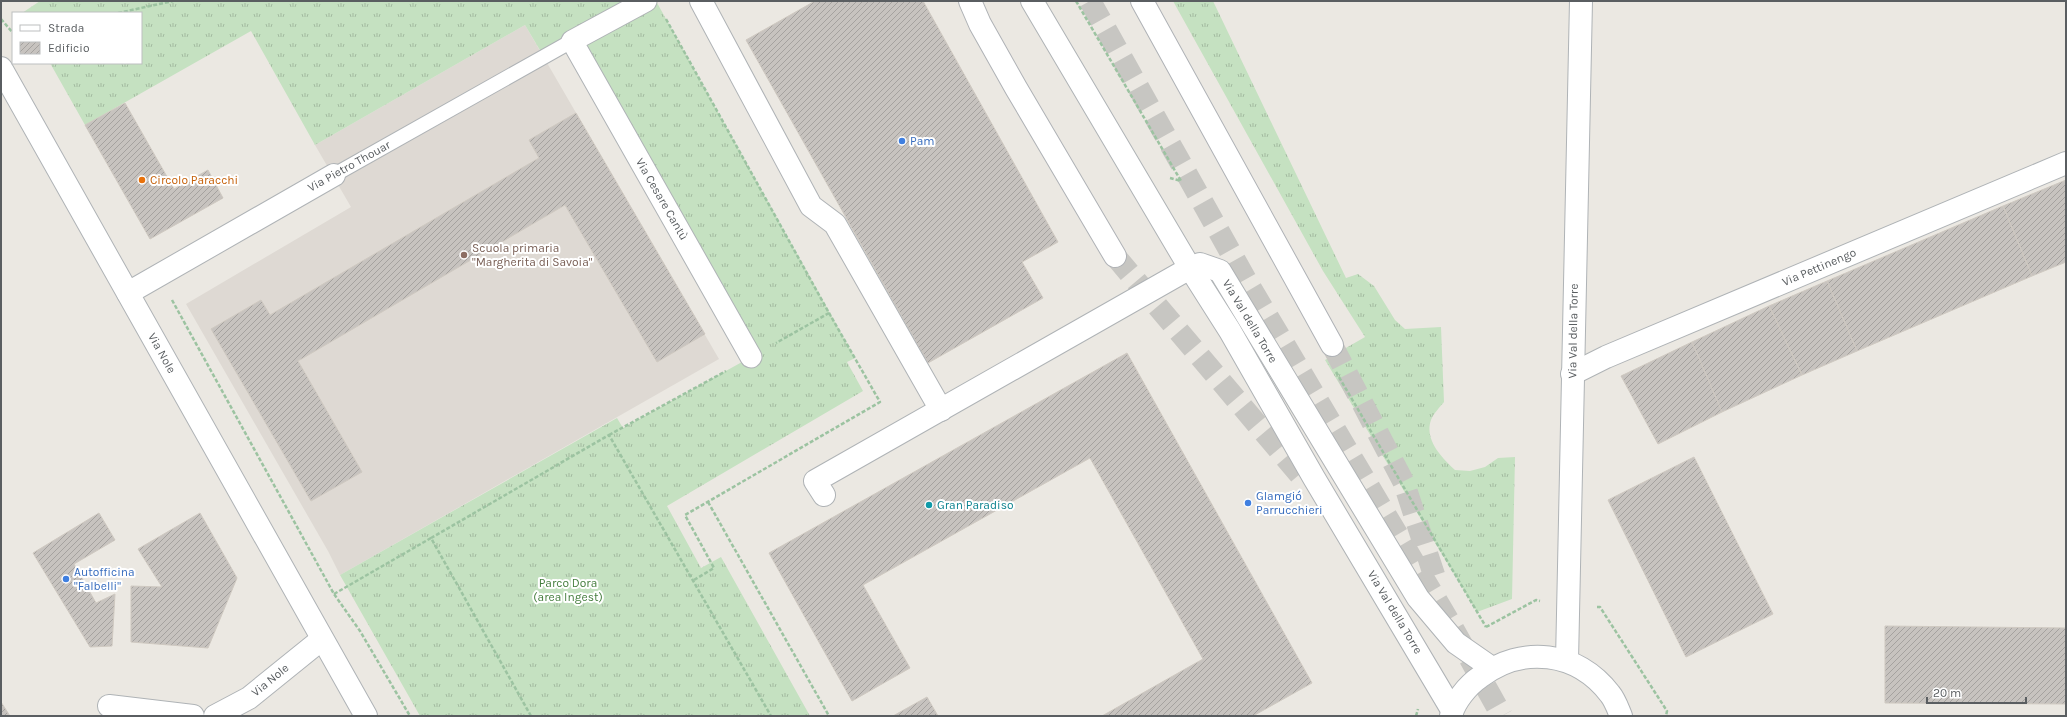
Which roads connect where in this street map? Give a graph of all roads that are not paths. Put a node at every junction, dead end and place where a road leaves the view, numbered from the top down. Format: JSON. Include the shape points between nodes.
{"nodes":[{"id":1,"x":646,"y":1,"type":"edge"},
{"id":2,"x":701,"y":1,"type":"edge"},
{"id":3,"x":970,"y":1,"type":"edge"},
{"id":4,"x":1032,"y":1,"type":"edge"},
{"id":5,"x":1142,"y":1,"type":"edge"},
{"id":6,"x":1581,"y":1,"type":"edge"},
{"id":7,"x":572,"y":41,"type":"junction"},
{"id":8,"x":1,"y":68,"type":"edge"},
{"id":9,"x":2066,"y":162,"type":"edge"},
{"id":10,"x":334,"y":175,"type":"joint"},
{"id":11,"x":1115,"y":256,"type":"tunnel mouth"},
{"id":12,"x":1190,"y":268,"type":"junction"},
{"id":13,"x":128,"y":293,"type":"junction"},
{"id":14,"x":1332,"y":345,"type":"tunnel mouth"},
{"id":15,"x":751,"y":357,"type":"road end"},
{"id":16,"x":1572,"y":374,"type":"junction"},
{"id":17,"x":941,"y":410,"type":"junction"},
{"id":18,"x":824,"y":495,"type":"dead end"},
{"id":19,"x":322,"y":638,"type":"junction"},
{"id":20,"x":1566,"y":661,"type":"junction"},
{"id":21,"x":1492,"y":668,"type":"junction"},
{"id":22,"x":109,"y":706,"type":"dead end"},
{"id":23,"x":1452,"y":713,"type":"edge"},
{"id":24,"x":193,"y":716,"type":"edge"},
{"id":25,"x":215,"y":716,"type":"edge"},
{"id":26,"x":366,"y":716,"type":"edge"},
{"id":27,"x":1621,"y":716,"type":"edge"}],
"edges":[{"from":1,"to":7,"type":"street"},
{"from":2,"to":17,"type":"street","via":[[811,206],[835,224]]},
{"from":3,"to":11,"type":"street","via":[[1016,88]]},
{"from":4,"to":12,"type":"street","name":"Via Val della Torre"},
{"from":5,"to":14,"type":"street"},
{"from":6,"to":16,"type":"street","name":"Via Val della Torre"},
{"from":7,"to":10,"type":"lane","name":"Via Pietro Thouar"},
{"from":7,"to":15,"type":"street","name":"Via Cesare Cantù"},
{"from":8,"to":13,"type":"street","name":"Via Nole"},
{"from":9,"to":16,"type":"street","name":"Via Pettinengo"},
{"from":10,"to":13,"type":"street","name":"Via Pietro Thouar"},
{"from":12,"to":17,"type":"street"},
{"from":12,"to":21,"type":"street","name":"Via Val della Torre","via":[[1200,264],[1220,271],[1418,598],[1456,643]]},
{"from":12,"to":23,"type":"street","name":"Via Val della Torre","via":[[1230,331]]},
{"from":13,"to":19,"type":"street","name":"Via Nole"},
{"from":16,"to":20,"type":"street","name":"Via Val della Torre"},
{"from":17,"to":18,"type":"street","via":[[815,481]]},
{"from":19,"to":25,"type":"street","name":"Via Nole","via":[[249,698]]},
{"from":19,"to":26,"type":"street","name":"Via Nole"},
{"from":20,"to":21,"type":"street","via":[[1541,656],[1516,659]]},
{"from":20,"to":27,"type":"street","via":[[1591,675],[1611,695]]},
{"from":21,"to":23,"type":"street","via":[[1473,682]]},
{"from":22,"to":24,"type":"street"}]}
